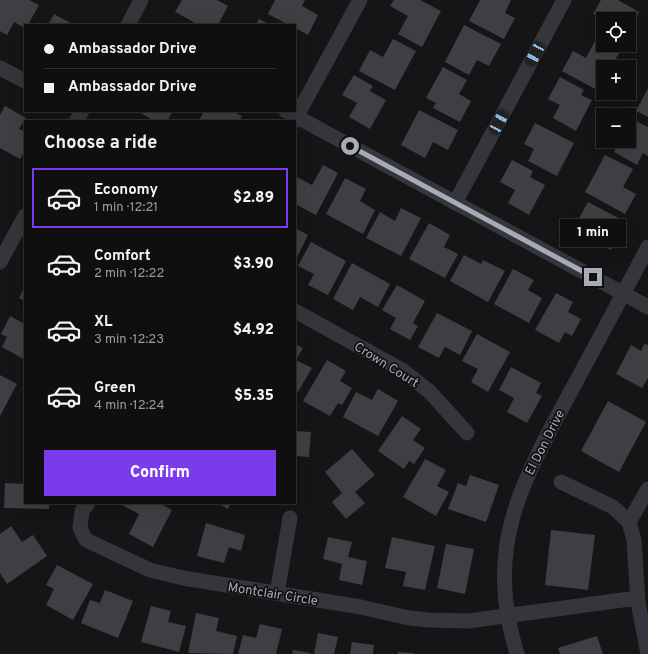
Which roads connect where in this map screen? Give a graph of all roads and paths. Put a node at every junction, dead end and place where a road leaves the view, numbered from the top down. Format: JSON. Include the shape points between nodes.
{"nodes":[{"id":1,"x":142,"y":0,"type":"edge"},
{"id":2,"x":360,"y":0,"type":"edge"},
{"id":3,"x":564,"y":0,"type":"edge"},
{"id":4,"x":129,"y":24,"type":"edge"},
{"id":5,"x":0,"y":68,"type":"edge"},
{"id":6,"x":24,"y":81,"type":"edge"},
{"id":7,"x":296,"y":109,"type":"edge"},
{"id":8,"x":292,"y":116,"type":"edge"},
{"id":9,"x":455,"y":203,"type":"junction"},
{"id":10,"x":24,"y":218,"type":"edge"},
{"id":11,"x":648,"y":248,"type":"edge"},
{"id":12,"x":0,"y":262,"type":"edge"},
{"id":13,"x":623,"y":294,"type":"junction"},
{"id":14,"x":648,"y":307,"type":"edge"},
{"id":15,"x":296,"y":313,"type":"edge"},
{"id":16,"x":467,"y":433,"type":"dead end"},
{"id":17,"x":561,"y":482,"type":"dead end"},
{"id":18,"x":648,"y":489,"type":"edge"},
{"id":19,"x":87,"y":504,"type":"edge"},
{"id":20,"x":290,"y":518,"type":"dead end"},
{"id":21,"x":629,"y":522,"type":"junction"},
{"id":22,"x":277,"y":594,"type":"junction"},
{"id":23,"x":638,"y":598,"type":"junction"},
{"id":24,"x":507,"y":617,"type":"junction"},
{"id":25,"x":517,"y":654,"type":"edge"},
{"id":26,"x":648,"y":654,"type":"edge"}],
"edges":[{"from":1,"to":4,"type":"street"},
{"from":2,"to":7,"type":"street"},
{"from":3,"to":9,"type":"street"},
{"from":5,"to":6,"type":"street"},
{"from":8,"to":9,"type":"street"},
{"from":9,"to":13,"type":"street"},
{"from":10,"to":12,"type":"street"},
{"from":11,"to":13,"type":"street","name":"El Don Drive"},
{"from":13,"to":14,"type":"street"},
{"from":13,"to":24,"type":"street","name":"El Don Drive","via":[[535,458],[518,496],[512,514],[505,556]]},
{"from":15,"to":16,"type":"street","name":"Crown Court","via":[[402,370],[430,392]]},
{"from":17,"to":21,"type":"street","via":[[613,507]]},
{"from":18,"to":21,"type":"street"},
{"from":19,"to":22,"type":"street","name":"Montclair Circle","via":[[82,511],[80,528],[86,540],[118,556],[166,574]]},
{"from":20,"to":22,"type":"street"},
{"from":21,"to":23,"type":"street","via":[[634,540]]},
{"from":22,"to":24,"type":"street","name":"Montclair Circle","via":[[428,620],[468,621]]},
{"from":23,"to":24,"type":"street","name":"Montclair Circle"},
{"from":23,"to":26,"type":"street"},
{"from":24,"to":25,"type":"street","name":"El Don Drive"}]}
